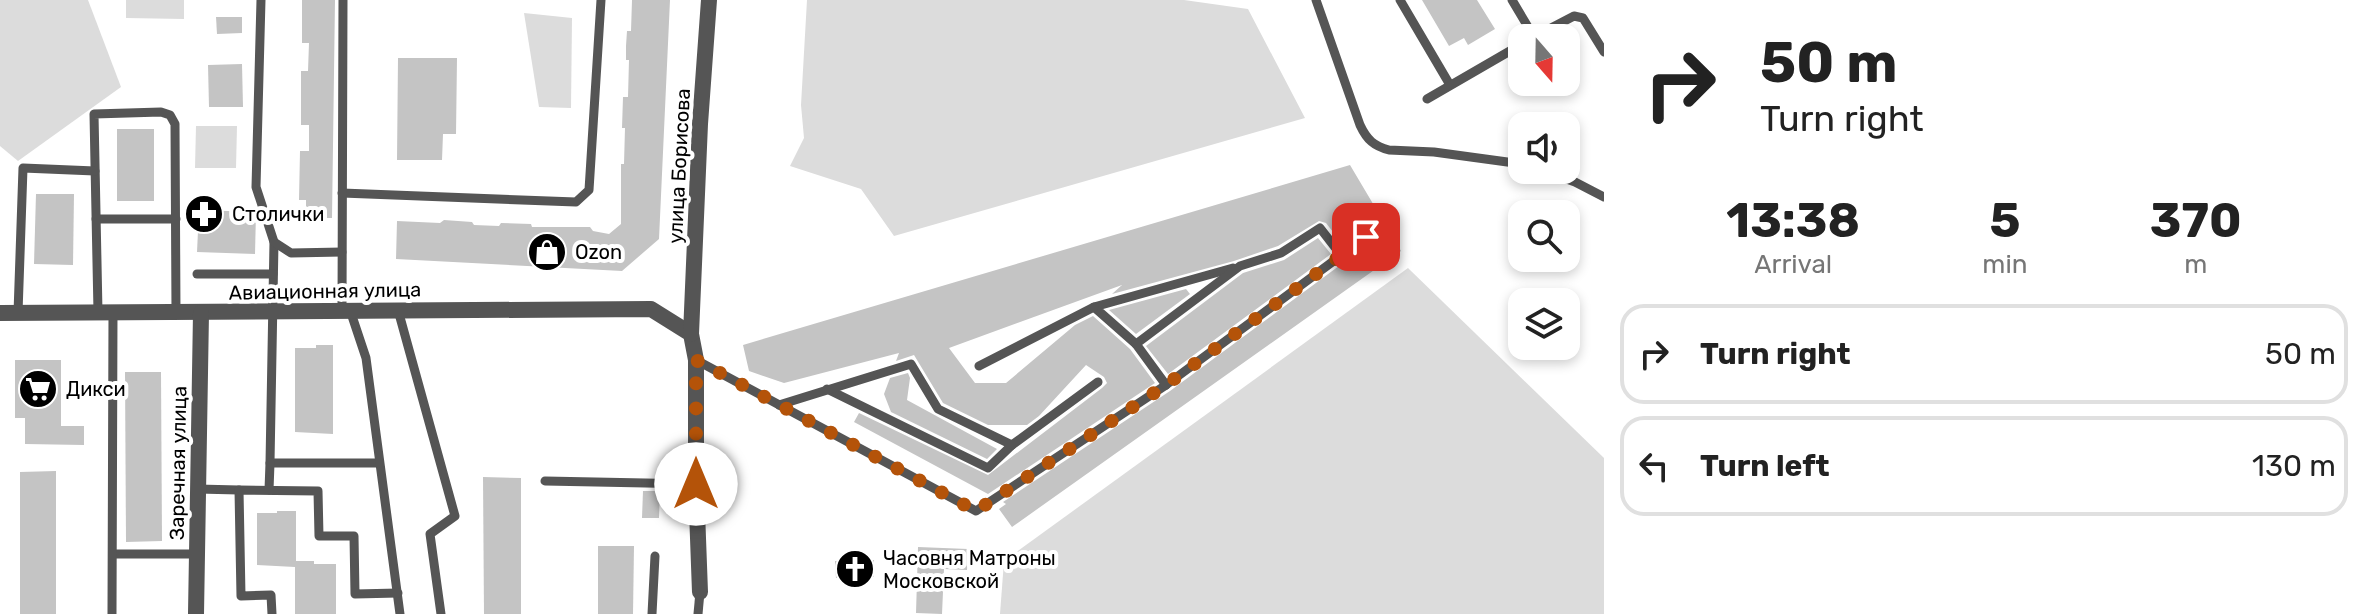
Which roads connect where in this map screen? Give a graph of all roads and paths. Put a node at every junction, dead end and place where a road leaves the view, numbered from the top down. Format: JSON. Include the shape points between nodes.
{"nodes":[{"id":1,"x":261,"y":0,"type":"edge"},
{"id":2,"x":343,"y":0,"type":"edge"},
{"id":3,"x":601,"y":0,"type":"edge"},
{"id":4,"x":709,"y":0,"type":"edge"},
{"id":5,"x":1316,"y":0,"type":"edge"},
{"id":6,"x":1400,"y":0,"type":"edge"},
{"id":7,"x":1512,"y":0,"type":"edge"},
{"id":8,"x":1525,"y":24,"type":"edge"},
{"id":9,"x":1559,"y":24,"type":"edge"},
{"id":10,"x":1508,"y":52,"type":"edge"},
{"id":11,"x":1604,"y":52,"type":"edge"},
{"id":12,"x":1450,"y":85,"type":"junction"},
{"id":13,"x":1427,"y":99,"type":"dead end"},
{"id":14,"x":1508,"y":162,"type":"edge"},
{"id":15,"x":95,"y":171,"type":"junction"},
{"id":16,"x":1579,"y":184,"type":"edge"},
{"id":17,"x":342,"y":193,"type":"junction"},
{"id":18,"x":1604,"y":197,"type":"edge"},
{"id":19,"x":96,"y":219,"type":"junction"},
{"id":20,"x":176,"y":219,"type":"junction"},
{"id":21,"x":1366,"y":237,"type":"dead end"},
{"id":22,"x":274,"y":242,"type":"junction"},
{"id":23,"x":342,"y":252,"type":"junction"},
{"id":24,"x":1341,"y":255,"type":"junction"},
{"id":25,"x":1240,"y":266,"type":"junction"},
{"id":26,"x":197,"y":274,"type":"dead end"},
{"id":27,"x":273,"y":274,"type":"junction"},
{"id":28,"x":1094,"y":307,"type":"junction"},
{"id":29,"x":346,"y":310,"type":"junction"},
{"id":30,"x":398,"y":310,"type":"junction"},
{"id":31,"x":105,"y":312,"type":"junction"},
{"id":32,"x":272,"y":312,"type":"junction"},
{"id":33,"x":0,"y":313,"type":"edge"},
{"id":34,"x":18,"y":313,"type":"junction"},
{"id":35,"x":176,"y":313,"type":"junction"},
{"id":36,"x":201,"y":313,"type":"junction"},
{"id":37,"x":691,"y":334,"type":"junction"},
{"id":38,"x":1136,"y":344,"type":"junction"},
{"id":39,"x":696,"y":360,"type":"junction"},
{"id":40,"x":979,"y":366,"type":"dead end"},
{"id":41,"x":1098,"y":382,"type":"dead end"},
{"id":42,"x":1166,"y":385,"type":"junction"},
{"id":43,"x":827,"y":389,"type":"junction"},
{"id":44,"x":779,"y":405,"type":"junction"},
{"id":45,"x":1012,"y":445,"type":"junction"},
{"id":46,"x":270,"y":463,"type":"junction"},
{"id":47,"x":379,"y":463,"type":"junction"},
{"id":48,"x":545,"y":481,"type":"dead end"},
{"id":49,"x":696,"y":484,"type":"junction"},
{"id":50,"x":197,"y":489,"type":"junction"},
{"id":51,"x":239,"y":490,"type":"junction"},
{"id":52,"x":269,"y":490,"type":"junction"},
{"id":53,"x":113,"y":554,"type":"junction"},
{"id":54,"x":196,"y":554,"type":"junction"},
{"id":55,"x":655,"y":556,"type":"dead end"},
{"id":56,"x":700,"y":592,"type":"joint"},
{"id":57,"x":398,"y":593,"type":"junction"},
{"id":58,"x":112,"y":614,"type":"edge"},
{"id":59,"x":196,"y":614,"type":"edge"},
{"id":60,"x":272,"y":614,"type":"edge"},
{"id":61,"x":400,"y":614,"type":"edge"},
{"id":62,"x":441,"y":614,"type":"edge"},
{"id":63,"x":652,"y":614,"type":"edge"},
{"id":64,"x":698,"y":614,"type":"edge"}],
"edges":[{"from":1,"to":22,"type":"lane","via":[[256,187]]},
{"from":2,"to":17,"type":"lane"},
{"from":3,"to":17,"type":"lane","via":[[589,190],[576,202]]},
{"from":4,"to":37,"type":"street","name":"улица Борисова"},
{"from":5,"to":14,"type":"lane","via":[[1360,125],[1375,147]]},
{"from":6,"to":12,"type":"lane"},
{"from":7,"to":8,"type":"lane"},
{"from":9,"to":11,"type":"lane","via":[[1574,16],[1583,18]]},
{"from":10,"to":12,"type":"lane"},
{"from":12,"to":13,"type":"lane"},
{"from":15,"to":19,"type":"lane"},
{"from":15,"to":20,"type":"lane","via":[[94,114],[170,115],[175,124]]},
{"from":15,"to":34,"type":"lane","via":[[23,168]]},
{"from":16,"to":18,"type":"lane"},
{"from":17,"to":23,"type":"lane"},
{"from":19,"to":20,"type":"lane"},
{"from":19,"to":31,"type":"lane"},
{"from":20,"to":35,"type":"lane"},
{"from":21,"to":24,"type":"lane"},
{"from":22,"to":23,"type":"lane","via":[[291,253]]},
{"from":22,"to":27,"type":"lane"},
{"from":23,"to":29,"type":"lane"},
{"from":24,"to":25,"type":"lane","via":[[1320,228],[1281,253]]},
{"from":24,"to":42,"type":"lane"},
{"from":25,"to":28,"type":"lane"},
{"from":25,"to":38,"type":"lane"},
{"from":26,"to":27,"type":"lane"},
{"from":27,"to":32,"type":"lane"},
{"from":28,"to":38,"type":"lane"},
{"from":28,"to":40,"type":"lane"},
{"from":29,"to":30,"type":"street","name":"Авиационная улица"},
{"from":29,"to":32,"type":"street","name":"Авиационная улица"},
{"from":29,"to":47,"type":"lane","via":[[366,358]]},
{"from":30,"to":37,"type":"street","name":"Авиационная улица","via":[[651,309]]},
{"from":30,"to":62,"type":"lane","via":[[455,516],[430,534]]},
{"from":31,"to":34,"type":"street","name":"Авиационная улица"},
{"from":31,"to":35,"type":"street","name":"Авиационная улица"},
{"from":31,"to":53,"type":"lane"},
{"from":32,"to":36,"type":"street","name":"Авиационная улица"},
{"from":32,"to":46,"type":"lane"},
{"from":33,"to":34,"type":"street","name":"Авиационная улица"},
{"from":35,"to":36,"type":"street","name":"Авиационная улица"},
{"from":36,"to":50,"type":"street","name":"Заречная улица"},
{"from":37,"to":39,"type":"street","name":"улица Борисова"},
{"from":38,"to":42,"type":"lane"},
{"from":39,"to":44,"type":"lane"},
{"from":39,"to":49,"type":"street","name":"улица Борисова"},
{"from":41,"to":45,"type":"lane"},
{"from":42,"to":44,"type":"lane","via":[[976,511]]},
{"from":43,"to":44,"type":"lane"},
{"from":43,"to":45,"type":"lane","via":[[988,468]]},
{"from":43,"to":45,"type":"lane","via":[[911,364],[938,409]]},
{"from":46,"to":47,"type":"lane"},
{"from":46,"to":52,"type":"lane"},
{"from":47,"to":57,"type":"lane"},
{"from":48,"to":49,"type":"lane"},
{"from":49,"to":56,"type":"street","name":"улица Борисова"},
{"from":50,"to":51,"type":"lane"},
{"from":50,"to":54,"type":"street","name":"Заречная улица"},
{"from":51,"to":52,"type":"lane"},
{"from":51,"to":60,"type":"lane","via":[[241,596],[271,595]]},
{"from":52,"to":57,"type":"lane","via":[[318,491],[319,536],[354,536],[355,594]]},
{"from":53,"to":54,"type":"lane"},
{"from":53,"to":58,"type":"lane"},
{"from":54,"to":59,"type":"street","name":"Заречная улица"},
{"from":55,"to":63,"type":"lane"},
{"from":56,"to":64,"type":"lane"},
{"from":57,"to":61,"type":"lane"}]}
